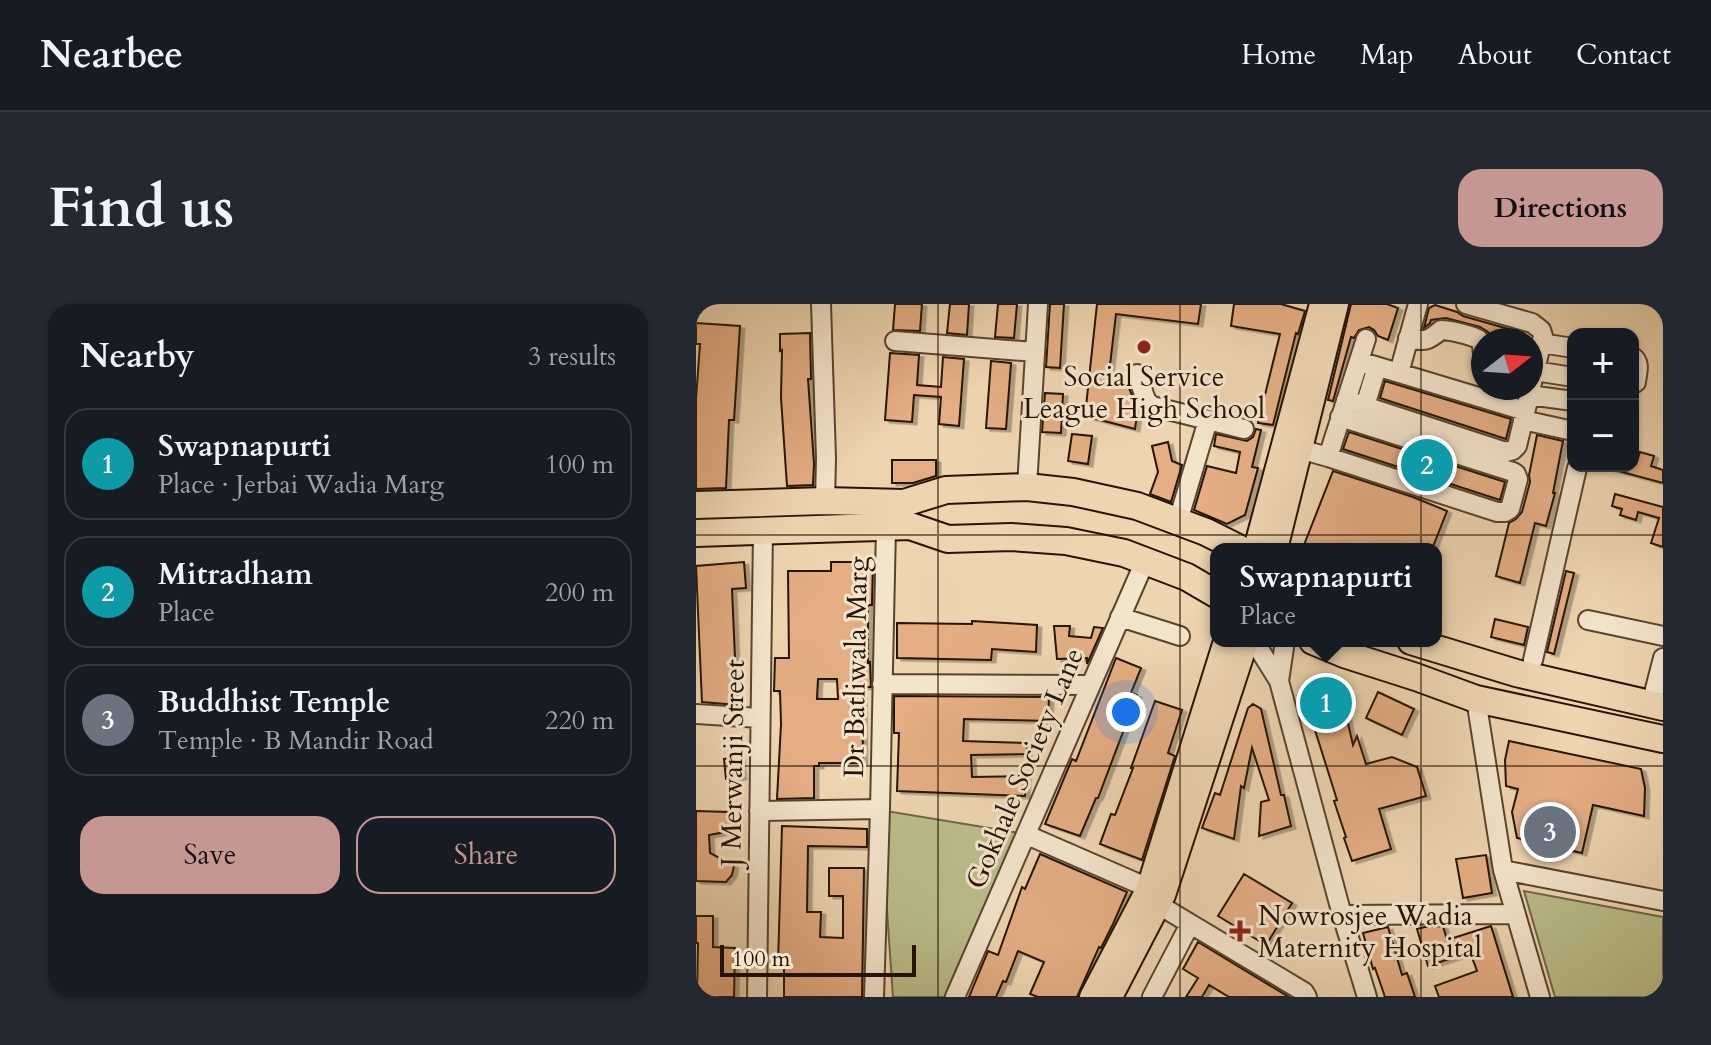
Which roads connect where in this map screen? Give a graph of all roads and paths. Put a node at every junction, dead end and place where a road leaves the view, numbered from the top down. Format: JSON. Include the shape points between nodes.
{"nodes":[{"id":1,"x":821,"y":304,"type":"edge"},
{"id":2,"x":1038,"y":304,"type":"edge"},
{"id":3,"x":1321,"y":304,"type":"edge"},
{"id":4,"x":1337,"y":304,"type":"edge"},
{"id":5,"x":1418,"y":304,"type":"edge"},
{"id":6,"x":1466,"y":304,"type":"edge"},
{"id":7,"x":1538,"y":328,"type":"edge"},
{"id":8,"x":1408,"y":338,"type":"junction"},
{"id":9,"x":1471,"y":338,"type":"edge"},
{"id":10,"x":1366,"y":339,"type":"dead end"},
{"id":11,"x":895,"y":341,"type":"dead end"},
{"id":12,"x":1543,"y":343,"type":"edge"},
{"id":13,"x":1567,"y":347,"type":"edge"},
{"id":14,"x":1035,"y":352,"type":"junction"},
{"id":15,"x":1359,"y":361,"type":"junction"},
{"id":16,"x":1377,"y":367,"type":"junction"},
{"id":17,"x":1399,"y":373,"type":"junction"},
{"id":18,"x":1137,"y":374,"type":"dead end"},
{"id":19,"x":1567,"y":379,"type":"edge"},
{"id":20,"x":1471,"y":382,"type":"edge"},
{"id":21,"x":1543,"y":386,"type":"edge"},
{"id":22,"x":1543,"y":393,"type":"edge"},
{"id":23,"x":1528,"y":400,"type":"edge"},
{"id":24,"x":1540,"y":400,"type":"edge"},
{"id":25,"x":1569,"y":400,"type":"edge"},
{"id":26,"x":1365,"y":406,"type":"junction"},
{"id":27,"x":1343,"y":408,"type":"junction"},
{"id":28,"x":1208,"y":420,"type":"junction"},
{"id":29,"x":1567,"y":425,"type":"edge"},
{"id":30,"x":1244,"y":429,"type":"dead end"},
{"id":31,"x":1292,"y":447,"type":"junction"},
{"id":32,"x":1328,"y":457,"type":"junction"},
{"id":33,"x":1576,"y":472,"type":"edge"},
{"id":34,"x":1027,"y":487,"type":"junction"},
{"id":35,"x":825,"y":501,"type":"junction"},
{"id":36,"x":696,"y":505,"type":"edge"},
{"id":37,"x":938,"y":515,"type":"junction"},
{"id":38,"x":900,"y":518,"type":"junction"},
{"id":39,"x":1178,"y":521,"type":"junction"},
{"id":40,"x":763,"y":530,"type":"junction"},
{"id":41,"x":696,"y":533,"type":"edge"},
{"id":42,"x":1224,"y":543,"type":"edge"},
{"id":43,"x":1237,"y":543,"type":"edge"},
{"id":44,"x":1277,"y":543,"type":"edge"},
{"id":45,"x":1210,"y":548,"type":"edge"},
{"id":46,"x":1145,"y":561,"type":"junction"},
{"id":47,"x":1210,"y":580,"type":"edge"},
{"id":48,"x":1210,"y":583,"type":"edge"},
{"id":49,"x":1120,"y":617,"type":"junction"},
{"id":50,"x":1588,"y":620,"type":"dead end"},
{"id":51,"x":1442,"y":633,"type":"edge"},
{"id":52,"x":1180,"y":636,"type":"dead end"},
{"id":53,"x":1663,"y":636,"type":"edge"},
{"id":54,"x":1223,"y":647,"type":"edge"},
{"id":55,"x":1245,"y":647,"type":"edge"},
{"id":56,"x":1258,"y":647,"type":"edge"},
{"id":57,"x":1284,"y":647,"type":"edge"},
{"id":58,"x":1327,"y":647,"type":"edge"},
{"id":59,"x":1369,"y":647,"type":"edge"},
{"id":60,"x":1431,"y":647,"type":"edge"},
{"id":61,"x":1663,"y":658,"type":"edge"},
{"id":62,"x":1533,"y":660,"type":"junction"},
{"id":63,"x":1279,"y":681,"type":"junction"},
{"id":64,"x":882,"y":684,"type":"junction"},
{"id":65,"x":1091,"y":685,"type":"junction"},
{"id":66,"x":1476,"y":699,"type":"junction"},
{"id":67,"x":1658,"y":711,"type":"edge"},
{"id":68,"x":696,"y":714,"type":"edge"},
{"id":69,"x":760,"y":718,"type":"junction"},
{"id":70,"x":880,"y":809,"type":"junction"},
{"id":71,"x":759,"y":811,"type":"junction"},
{"id":72,"x":1027,"y":835,"type":"junction"},
{"id":73,"x":1503,"y":870,"type":"junction"},
{"id":74,"x":1157,"y":896,"type":"junction"},
{"id":75,"x":1663,"y":901,"type":"edge"},
{"id":76,"x":1516,"y":914,"type":"junction"},
{"id":77,"x":1342,"y":915,"type":"junction"},
{"id":78,"x":1190,"y":924,"type":"junction"},
{"id":79,"x":757,"y":997,"type":"edge"},
{"id":80,"x":874,"y":997,"type":"edge"},
{"id":81,"x":955,"y":997,"type":"edge"},
{"id":82,"x":1091,"y":997,"type":"edge"},
{"id":83,"x":1111,"y":997,"type":"edge"},
{"id":84,"x":1152,"y":997,"type":"edge"},
{"id":85,"x":1307,"y":997,"type":"edge"},
{"id":86,"x":1367,"y":997,"type":"edge"},
{"id":87,"x":1540,"y":997,"type":"edge"}],
"edges":[{"from":1,"to":35,"type":"street"},
{"from":2,"to":14,"type":"street"},
{"from":3,"to":31,"type":"main road"},
{"from":4,"to":31,"type":"main road"},
{"from":5,"to":8,"type":"street"},
{"from":6,"to":7,"type":"street"},
{"from":8,"to":9,"type":"street","via":[[1422,341],[1441,330]]},
{"from":8,"to":17,"type":"street"},
{"from":10,"to":15,"type":"street"},
{"from":11,"to":14,"type":"street"},
{"from":12,"to":13,"type":"street"},
{"from":14,"to":34,"type":"street"},
{"from":15,"to":16,"type":"street"},
{"from":15,"to":27,"type":"street"},
{"from":16,"to":17,"type":"street"},
{"from":16,"to":26,"type":"street"},
{"from":17,"to":20,"type":"street"},
{"from":18,"to":28,"type":"street","via":[[1148,404]]},
{"from":19,"to":21,"type":"street"},
{"from":22,"to":25,"type":"street"},
{"from":23,"to":26,"type":"street","via":[[1517,446],[1506,452]]},
{"from":24,"to":29,"type":"street"},
{"from":26,"to":27,"type":"street"},
{"from":27,"to":32,"type":"street"},
{"from":27,"to":32,"type":"street","via":[[1513,472],[1518,479],[1510,509],[1497,512]]},
{"from":28,"to":30,"type":"street"},
{"from":28,"to":39,"type":"street"},
{"from":31,"to":32,"type":"street"},
{"from":31,"to":43,"type":"main road"},
{"from":31,"to":44,"type":"main road"},
{"from":33,"to":62,"type":"street"},
{"from":34,"to":38,"type":"highway","via":[[946,490]]},
{"from":34,"to":39,"type":"highway","via":[[1137,506]]},
{"from":35,"to":36,"type":"highway"},
{"from":35,"to":38,"type":"highway"},
{"from":37,"to":38,"type":"highway"},
{"from":37,"to":45,"type":"highway","via":[[1011,504],[1071,508]]},
{"from":37,"to":47,"type":"highway","via":[[1068,526],[1128,539],[1193,563]]},
{"from":38,"to":40,"type":"highway"},
{"from":38,"to":46,"type":"highway","via":[[948,539],[1066,541]]},
{"from":38,"to":64,"type":"street","name":"Dr Batliwala Marg"},
{"from":39,"to":42,"type":"highway"},
{"from":40,"to":41,"type":"highway"},
{"from":40,"to":69,"type":"street","name":"J Merwanji Street"},
{"from":46,"to":48,"type":"highway"},
{"from":46,"to":49,"type":"street","name":"Gokhale Society Lane"},
{"from":49,"to":52,"type":"street"},
{"from":49,"to":65,"type":"street","name":"Gokhale Society Lane"},
{"from":50,"to":53,"type":"street"},
{"from":51,"to":62,"type":"highway"},
{"from":54,"to":74,"type":"main road"},
{"from":55,"to":74,"type":"main road"},
{"from":56,"to":63,"type":"street"},
{"from":57,"to":63,"type":"street"},
{"from":58,"to":66,"type":"highway"},
{"from":59,"to":67,"type":"highway","via":[[1512,691]]},
{"from":60,"to":67,"type":"highway"},
{"from":61,"to":67,"type":"street"},
{"from":62,"to":67,"type":"highway"},
{"from":63,"to":77,"type":"street"},
{"from":64,"to":65,"type":"street"},
{"from":64,"to":70,"type":"street","name":"Dr Batliwala Marg"},
{"from":65,"to":72,"type":"street","name":"Gokhale Society Lane"},
{"from":66,"to":67,"type":"highway"},
{"from":66,"to":73,"type":"street"},
{"from":68,"to":69,"type":"street"},
{"from":69,"to":71,"type":"street","name":"J Merwanji Street"},
{"from":70,"to":71,"type":"street"},
{"from":70,"to":80,"type":"street","name":"Dr Batliwala Marg"},
{"from":71,"to":79,"type":"street","name":"J Merwanji Street"},
{"from":72,"to":74,"type":"street"},
{"from":72,"to":81,"type":"street","name":"Gokhale Society Lane"},
{"from":73,"to":75,"type":"street"},
{"from":73,"to":76,"type":"street"},
{"from":74,"to":78,"type":"street"},
{"from":74,"to":82,"type":"main road"},
{"from":74,"to":83,"type":"main road"},
{"from":76,"to":77,"type":"street"},
{"from":76,"to":87,"type":"street"},
{"from":77,"to":86,"type":"street"},
{"from":78,"to":84,"type":"street"},
{"from":78,"to":85,"type":"street"}]}
